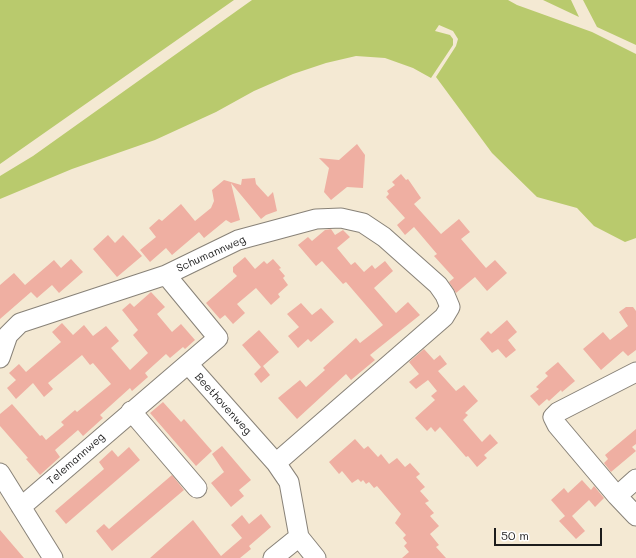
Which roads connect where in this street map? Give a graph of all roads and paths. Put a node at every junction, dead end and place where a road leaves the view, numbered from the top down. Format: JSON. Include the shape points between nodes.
{"nodes":[{"id":1,"x":166,"y":275,"type":"junction"},
{"id":2,"x":0,"y":358,"type":"edge"},
{"id":3,"x":188,"y":364,"type":"junction"},
{"id":4,"x":636,"y":372,"type":"edge"},
{"id":5,"x":131,"y":411,"type":"junction"},
{"id":6,"x":276,"y":463,"type":"junction"},
{"id":7,"x":0,"y":473,"type":"edge"},
{"id":8,"x":636,"y":480,"type":"edge"},
{"id":9,"x":197,"y":488,"type":"dead end"},
{"id":10,"x":617,"y":496,"type":"junction"},
{"id":11,"x":21,"y":507,"type":"junction"},
{"id":12,"x":636,"y":516,"type":"edge"},
{"id":13,"x":298,"y":537,"type":"junction"},
{"id":14,"x":53,"y":558,"type":"edge"},
{"id":15,"x":273,"y":558,"type":"edge"},
{"id":16,"x":316,"y":558,"type":"edge"}],
"edges":[{"from":1,"to":2,"type":"street","name":"Schumannweg","via":[[20,322],[8,335]]},
{"from":1,"to":3,"type":"street","name":"Beethovenweg","via":[[218,338]]},
{"from":1,"to":6,"type":"street","name":"Schumannweg","via":[[238,240],[316,219],[342,218],[363,223],[384,237],[438,285],[445,295],[450,307],[444,317]]},
{"from":3,"to":5,"type":"street","name":"Telemannweg"},
{"from":3,"to":6,"type":"street","name":"Beethovenweg"},
{"from":4,"to":10,"type":"street","via":[[553,416],[556,425]]},
{"from":5,"to":9,"type":"street"},
{"from":5,"to":11,"type":"street","name":"Telemannweg"},
{"from":6,"to":13,"type":"street","name":"Beethovenweg","via":[[289,482]]},
{"from":7,"to":11,"type":"street"},
{"from":8,"to":10,"type":"street"},
{"from":10,"to":12,"type":"street"},
{"from":11,"to":14,"type":"street"},
{"from":13,"to":15,"type":"street"},
{"from":13,"to":16,"type":"street"}]}
